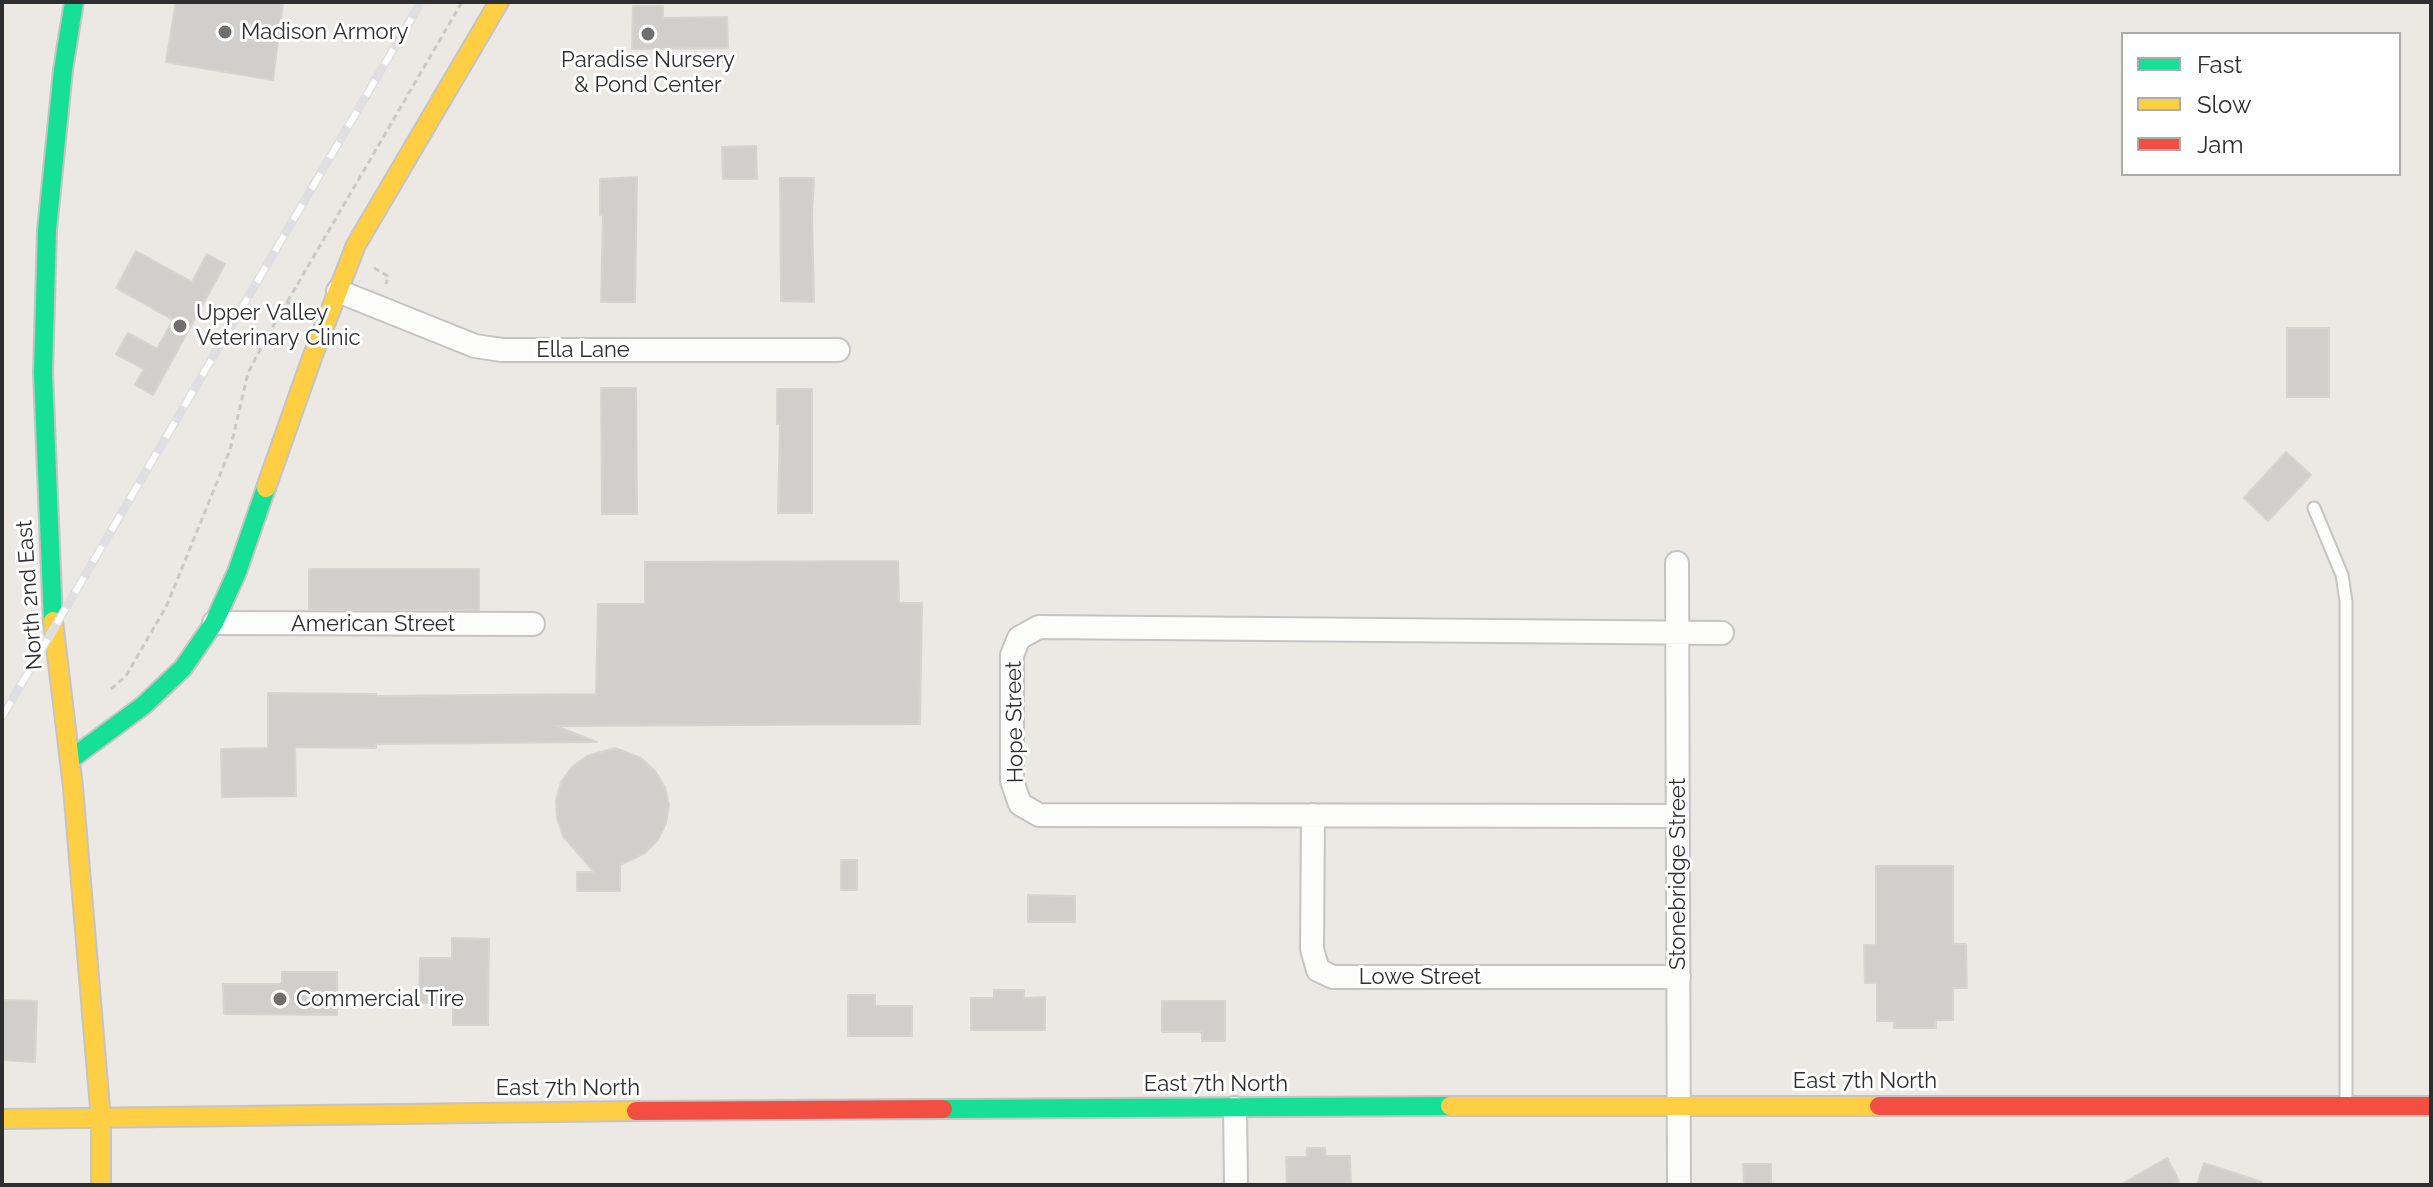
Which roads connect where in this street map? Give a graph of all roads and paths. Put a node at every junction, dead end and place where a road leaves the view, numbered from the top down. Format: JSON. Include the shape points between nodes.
{"nodes":[{"id":1,"x":74,"y":2,"type":"edge"},
{"id":2,"x":462,"y":2,"type":"edge"},
{"id":3,"x":499,"y":2,"type":"edge"},
{"id":4,"x":370,"y":266,"type":"dead end"},
{"id":5,"x":386,"y":284,"type":"dead end"},
{"id":6,"x":338,"y":291,"type":"junction"},
{"id":7,"x":286,"y":302,"type":"junction"},
{"id":8,"x":311,"y":310,"type":"dead end"},
{"id":9,"x":838,"y":350,"type":"dead end"},
{"id":10,"x":2314,"y":508,"type":"dead end"},
{"id":11,"x":1677,"y":563,"type":"dead end"},
{"id":12,"x":214,"y":623,"type":"junction"},
{"id":13,"x":533,"y":624,"type":"dead end"},
{"id":14,"x":1677,"y":633,"type":"junction"},
{"id":15,"x":1722,"y":633,"type":"dead end"},
{"id":16,"x":111,"y":689,"type":"dead end"},
{"id":17,"x":71,"y":759,"type":"junction"},
{"id":18,"x":1313,"y":815,"type":"junction"},
{"id":19,"x":1678,"y":816,"type":"junction"},
{"id":20,"x":1679,"y":977,"type":"junction"},
{"id":21,"x":1679,"y":1105,"type":"junction"},
{"id":22,"x":2346,"y":1106,"type":"junction"},
{"id":23,"x":2431,"y":1106,"type":"edge"},
{"id":24,"x":1235,"y":1108,"type":"junction"},
{"id":25,"x":2,"y":1119,"type":"edge"},
{"id":26,"x":101,"y":1120,"type":"junction"},
{"id":27,"x":101,"y":1185,"type":"edge"},
{"id":28,"x":1236,"y":1185,"type":"edge"},
{"id":29,"x":1679,"y":1185,"type":"edge"}],
"edges":[{"from":1,"to":17,"type":"street","name":"North 2nd East","via":[[47,230],[43,373],[53,632]]},
{"from":2,"to":7,"type":"path"},
{"from":3,"to":6,"type":"street","via":[[356,245]]},
{"from":4,"to":5,"type":"path","via":[[388,276]]},
{"from":6,"to":9,"type":"street","name":"Ella Lane","via":[[475,346],[502,350]]},
{"from":6,"to":12,"type":"street"},
{"from":7,"to":8,"type":"path"},
{"from":7,"to":16,"type":"path","via":[[248,373],[230,450],[167,605],[126,676]]},
{"from":10,"to":22,"type":"lane","via":[[2342,575],[2346,601]]},
{"from":11,"to":14,"type":"street","name":"Stonebridge Street"},
{"from":12,"to":13,"type":"street","name":"American Street"},
{"from":12,"to":17,"type":"street","via":[[183,668],[144,705]]},
{"from":14,"to":15,"type":"street","name":"Hope Street"},
{"from":14,"to":18,"type":"street","name":"Hope Street","via":[[1039,627],[1019,638],[1012,655],[1012,781],[1020,804],[1039,815]]},
{"from":14,"to":19,"type":"street","name":"Stonebridge Street"},
{"from":17,"to":26,"type":"street","name":"North 2nd East"},
{"from":18,"to":19,"type":"street","name":"Hope Street"},
{"from":18,"to":20,"type":"street","name":"Lowe Street","via":[[1312,949],[1318,970],[1333,977]]},
{"from":19,"to":20,"type":"street","name":"Stonebridge Street"},
{"from":20,"to":21,"type":"street","name":"Stonebridge Street"},
{"from":21,"to":22,"type":"street","name":"East 7th North"},
{"from":21,"to":24,"type":"street","name":"East 7th North"},
{"from":21,"to":29,"type":"street","name":"Stonebridge Street"},
{"from":22,"to":23,"type":"street","name":"East 7th North"},
{"from":24,"to":26,"type":"street","name":"East 7th North"},
{"from":24,"to":28,"type":"street"},
{"from":25,"to":26,"type":"street","name":"East 7th North"},
{"from":26,"to":27,"type":"street","name":"North 2nd East"}]}
